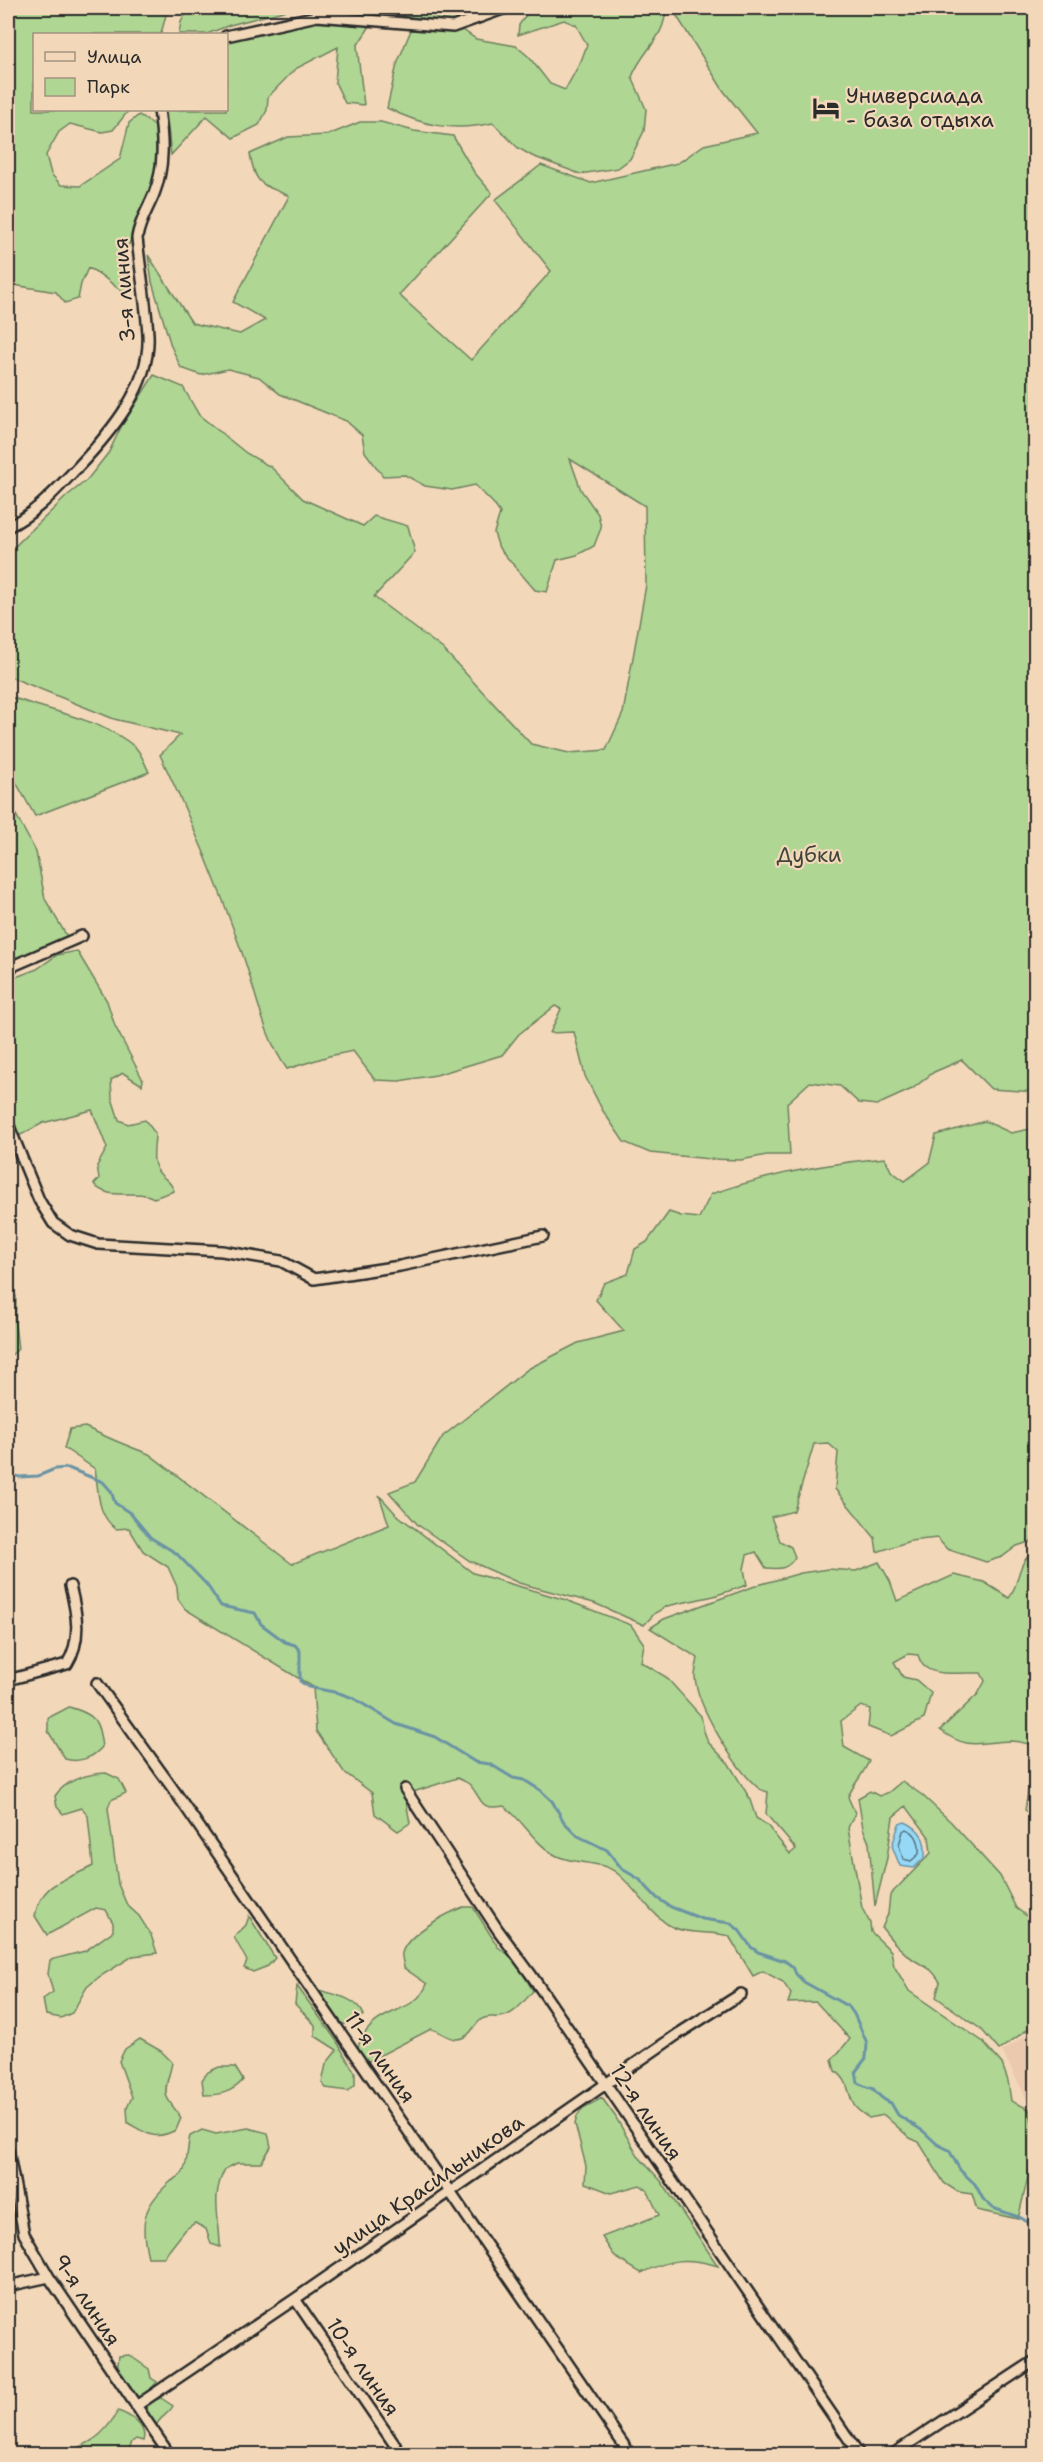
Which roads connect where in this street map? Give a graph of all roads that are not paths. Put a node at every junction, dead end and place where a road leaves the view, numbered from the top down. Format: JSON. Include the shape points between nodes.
{"nodes":[{"id":1,"x":506,"y":8,"type":"edge"},
{"id":2,"x":228,"y":36,"type":"edge"},
{"id":3,"x":159,"y":111,"type":"edge"},
{"id":4,"x":8,"y":527,"type":"edge"},
{"id":5,"x":82,"y":936,"type":"dead end"},
{"id":6,"x":8,"y":968,"type":"edge"},
{"id":7,"x":8,"y":1124,"type":"edge"},
{"id":8,"x":543,"y":1236,"type":"dead end"},
{"id":9,"x":70,"y":1586,"type":"dead end"},
{"id":10,"x":8,"y":1680,"type":"edge"},
{"id":11,"x":97,"y":1683,"type":"dead end"},
{"id":12,"x":405,"y":1789,"type":"dead end"},
{"id":13,"x":741,"y":1994,"type":"dead end"},
{"id":14,"x":605,"y":2084,"type":"junction"},
{"id":15,"x":8,"y":2150,"type":"edge"},
{"id":16,"x":451,"y":2191,"type":"junction"},
{"id":17,"x":49,"y":2277,"type":"junction"},
{"id":18,"x":8,"y":2286,"type":"edge"},
{"id":19,"x":296,"y":2299,"type":"junction"},
{"id":20,"x":1035,"y":2360,"type":"edge"},
{"id":21,"x":136,"y":2406,"type":"junction"},
{"id":22,"x":169,"y":2454,"type":"edge"},
{"id":23,"x":401,"y":2454,"type":"edge"},
{"id":24,"x":630,"y":2454,"type":"edge"},
{"id":25,"x":859,"y":2454,"type":"edge"},
{"id":26,"x":892,"y":2454,"type":"edge"}],
"edges":[{"from":1,"to":2,"type":"street","via":[[453,27],[317,16]]},
{"from":3,"to":4,"type":"street","name":"3-я линия","via":[[163,163],[136,238],[148,335],[142,374],[124,410],[98,445],[40,506]]},
{"from":5,"to":6,"type":"street"},
{"from":7,"to":8,"type":"street","via":[[39,1200],[53,1223],[70,1235],[98,1245],[222,1251],[282,1261],[314,1279],[400,1266]]},
{"from":9,"to":10,"type":"street","via":[[78,1631],[73,1655],[67,1664]]},
{"from":11,"to":16,"type":"street","name":"11-я линия"},
{"from":12,"to":14,"type":"street","name":"12-я линия"},
{"from":13,"to":14,"type":"street","name":"улица Красильникова"},
{"from":14,"to":16,"type":"street","name":"улица Красильникова"},
{"from":14,"to":25,"type":"street","name":"12-я линия"},
{"from":15,"to":17,"type":"street","name":"9-я линия","via":[[24,2234]]},
{"from":16,"to":19,"type":"street","name":"улица Красильникова"},
{"from":16,"to":24,"type":"street","name":"11-я линия"},
{"from":17,"to":18,"type":"street"},
{"from":17,"to":21,"type":"street","name":"9-я линия"},
{"from":19,"to":21,"type":"street","name":"улица Красильникова"},
{"from":19,"to":23,"type":"street","name":"10-я линия"},
{"from":20,"to":26,"type":"street"},
{"from":21,"to":22,"type":"street","name":"9-я линия"}]}
